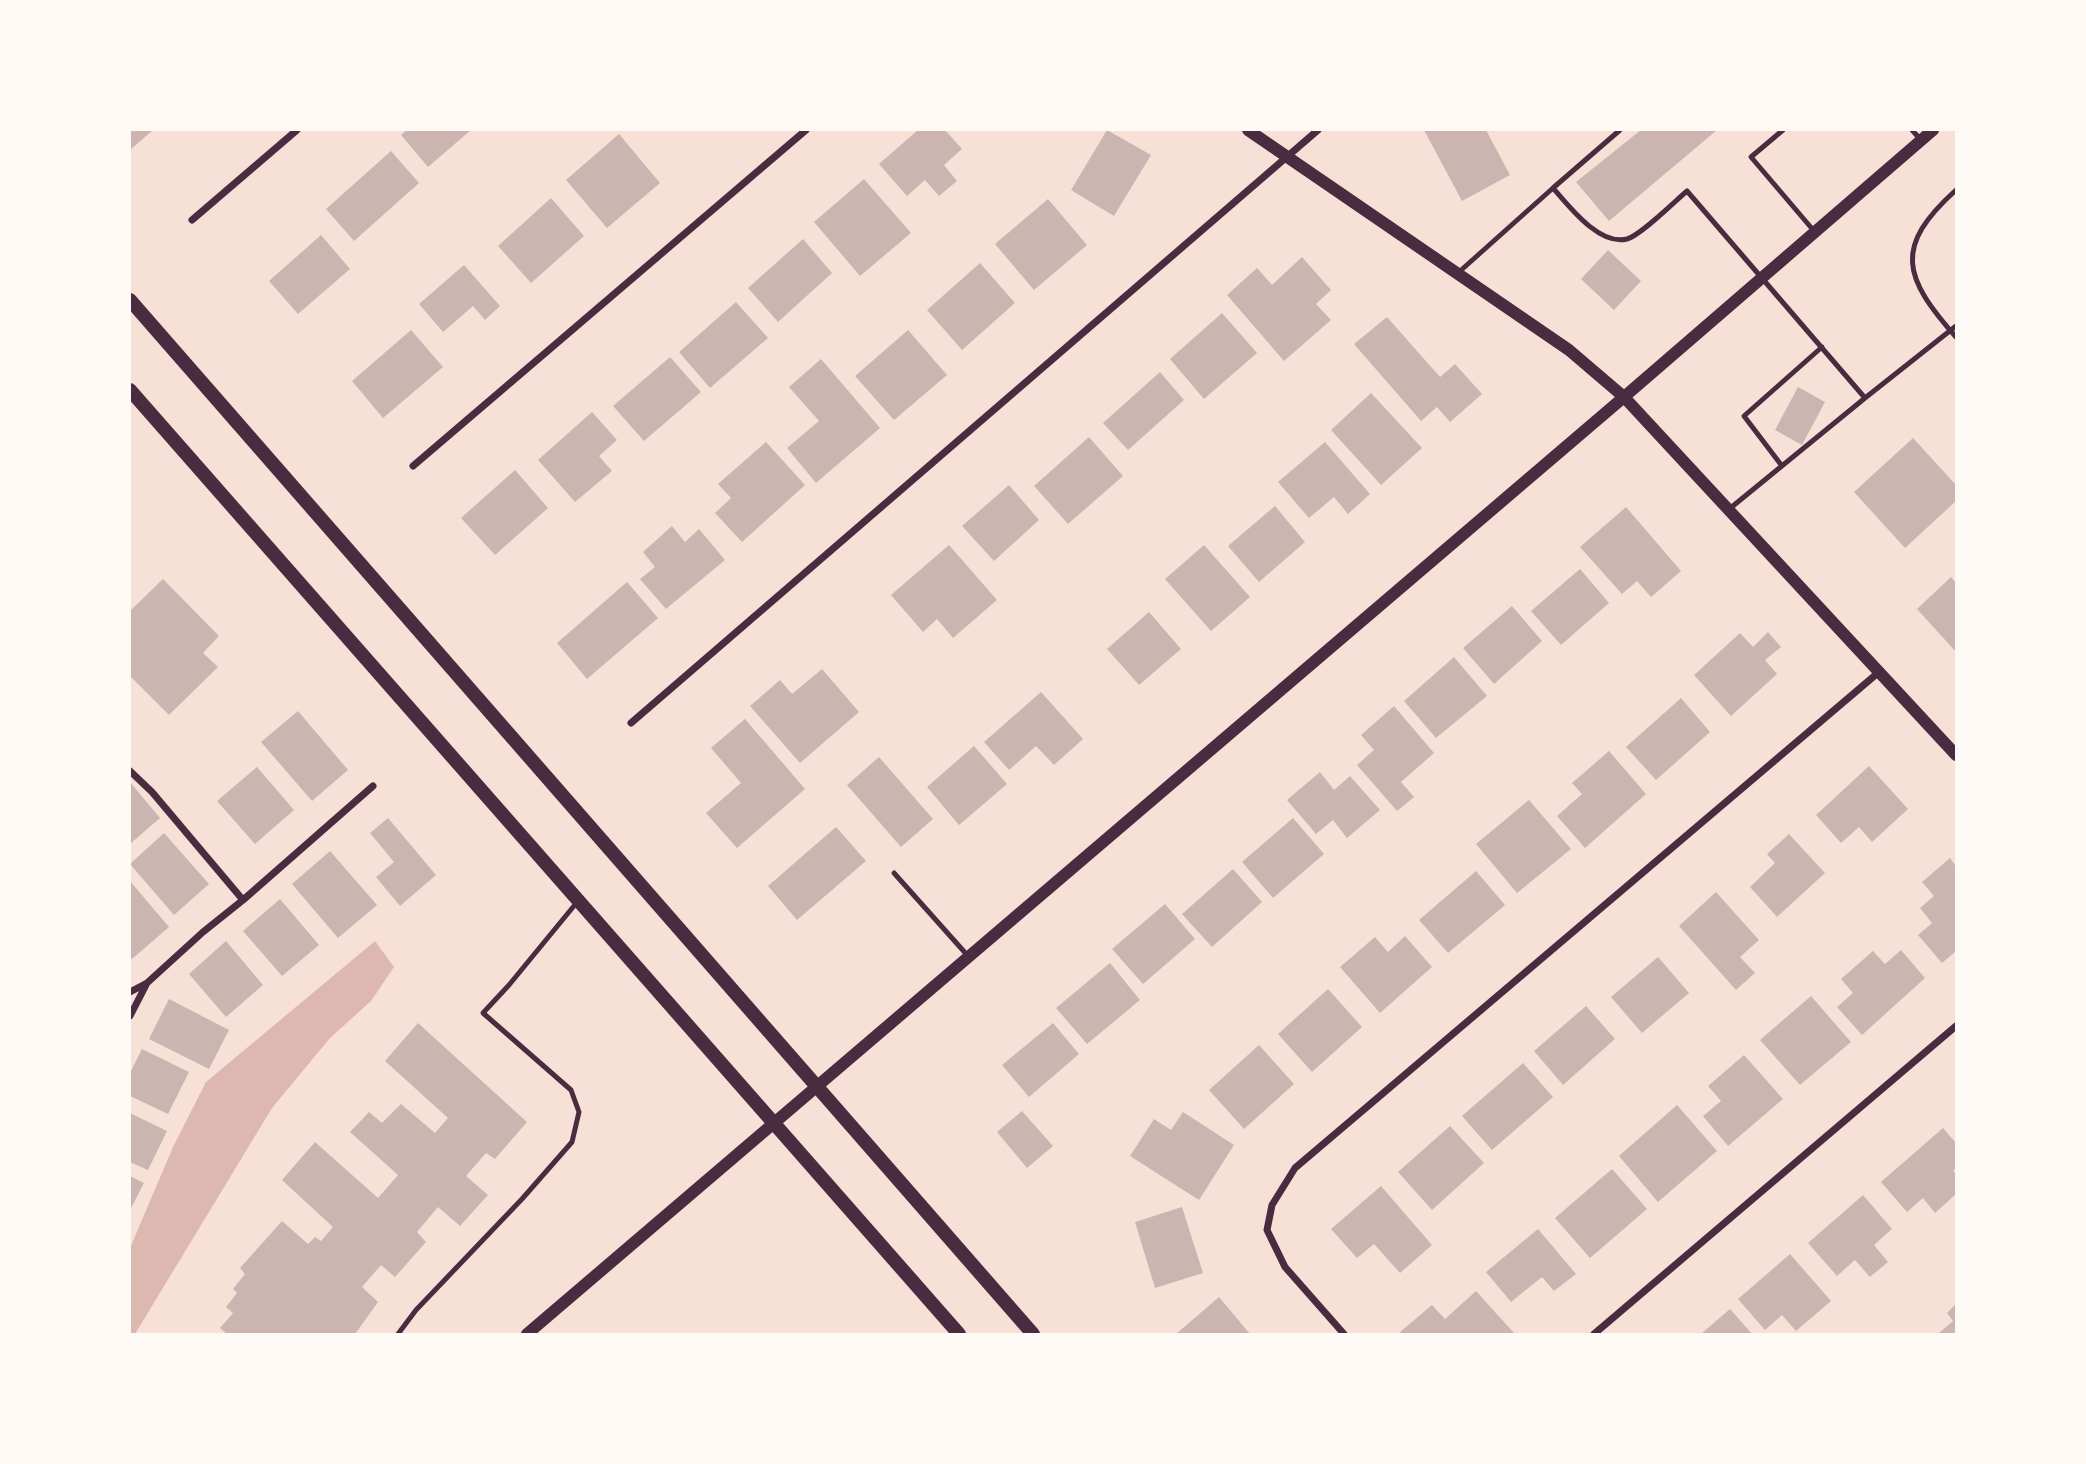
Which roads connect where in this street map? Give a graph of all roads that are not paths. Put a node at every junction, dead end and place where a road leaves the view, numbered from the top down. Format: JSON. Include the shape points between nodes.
{"nodes":[{"id":1,"x":297,"y":130,"type":"edge"},
{"id":2,"x":806,"y":130,"type":"edge"},
{"id":3,"x":1248,"y":130,"type":"edge"},
{"id":4,"x":1318,"y":130,"type":"edge"},
{"id":5,"x":1620,"y":130,"type":"edge"},
{"id":6,"x":1783,"y":130,"type":"edge"},
{"id":7,"x":1912,"y":130,"type":"edge"},
{"id":8,"x":1933,"y":130,"type":"edge"},
{"id":9,"x":1921,"y":140,"type":"junction"},
{"id":10,"x":1287,"y":155,"type":"junction"},
{"id":11,"x":1553,"y":188,"type":"junction"},
{"id":12,"x":1956,"y":190,"type":"edge"},
{"id":13,"x":192,"y":220,"type":"dead end"},
{"id":14,"x":1814,"y":231,"type":"junction"},
{"id":15,"x":1458,"y":273,"type":"junction"},
{"id":16,"x":1761,"y":277,"type":"junction"},
{"id":17,"x":130,"y":300,"type":"edge"},
{"id":18,"x":1956,"y":326,"type":"edge"},
{"id":19,"x":1951,"y":331,"type":"junction"},
{"id":20,"x":1956,"y":337,"type":"edge"},
{"id":21,"x":1822,"y":347,"type":"junction"},
{"id":22,"x":130,"y":390,"type":"edge"},
{"id":23,"x":1623,"y":397,"type":"junction"},
{"id":24,"x":1865,"y":398,"type":"junction"},
{"id":25,"x":413,"y":466,"type":"dead end"},
{"id":26,"x":1782,"y":466,"type":"junction"},
{"id":27,"x":1728,"y":510,"type":"junction"},
{"id":28,"x":1879,"y":672,"type":"junction"},
{"id":29,"x":631,"y":723,"type":"dead end"},
{"id":30,"x":1956,"y":755,"type":"edge"},
{"id":31,"x":130,"y":771,"type":"edge"},
{"id":32,"x":373,"y":786,"type":"dead end"},
{"id":33,"x":894,"y":873,"type":"dead end"},
{"id":34,"x":243,"y":900,"type":"junction"},
{"id":35,"x":578,"y":901,"type":"junction"},
{"id":36,"x":968,"y":956,"type":"junction"},
{"id":37,"x":147,"y":983,"type":"junction"},
{"id":38,"x":130,"y":992,"type":"edge"},
{"id":39,"x":130,"y":1016,"type":"edge"},
{"id":40,"x":1956,"y":1026,"type":"edge"},
{"id":41,"x":816,"y":1087,"type":"junction"},
{"id":42,"x":773,"y":1123,"type":"junction"},
{"id":43,"x":398,"y":1335,"type":"edge"},
{"id":44,"x":527,"y":1335,"type":"edge"},
{"id":45,"x":959,"y":1335,"type":"edge"},
{"id":46,"x":1033,"y":1335,"type":"edge"},
{"id":47,"x":1344,"y":1335,"type":"edge"},
{"id":48,"x":1594,"y":1335,"type":"edge"}],
"edges":[{"from":1,"to":13,"type":"street"},
{"from":2,"to":25,"type":"street"},
{"from":3,"to":10,"type":"street"},
{"from":4,"to":10,"type":"street"},
{"from":5,"to":11,"type":"lane"},
{"from":6,"to":14,"type":"lane","via":[[1751,157]]},
{"from":7,"to":9,"type":"lane"},
{"from":8,"to":9,"type":"street"},
{"from":9,"to":14,"type":"street"},
{"from":10,"to":15,"type":"street"},
{"from":10,"to":29,"type":"street"},
{"from":11,"to":15,"type":"lane"},
{"from":11,"to":16,"type":"lane","via":[[1591,228],[1613,239],[1628,239],[1687,191]]},
{"from":12,"to":19,"type":"lane","via":[[1922,227],[1912,249],[1914,275]]},
{"from":14,"to":16,"type":"street"},
{"from":15,"to":23,"type":"street","via":[[1569,350]]},
{"from":16,"to":21,"type":"lane"},
{"from":16,"to":23,"type":"street"},
{"from":17,"to":41,"type":"main road"},
{"from":18,"to":19,"type":"lane"},
{"from":19,"to":20,"type":"lane"},
{"from":19,"to":24,"type":"lane"},
{"from":21,"to":24,"type":"lane"},
{"from":21,"to":26,"type":"lane","via":[[1744,416]]},
{"from":22,"to":35,"type":"main road"},
{"from":23,"to":27,"type":"street"},
{"from":23,"to":36,"type":"street"},
{"from":24,"to":26,"type":"lane"},
{"from":26,"to":27,"type":"lane"},
{"from":27,"to":28,"type":"street"},
{"from":28,"to":30,"type":"street"},
{"from":28,"to":47,"type":"street","via":[[1295,1168],[1272,1205],[1267,1230],[1285,1267]]},
{"from":31,"to":34,"type":"street"},
{"from":32,"to":34,"type":"street"},
{"from":33,"to":36,"type":"lane"},
{"from":34,"to":37,"type":"street"},
{"from":35,"to":42,"type":"main road"},
{"from":35,"to":43,"type":"lane","via":[[482,1013],[571,1090],[579,1112],[572,1142]]},
{"from":36,"to":41,"type":"street"},
{"from":37,"to":38,"type":"street"},
{"from":37,"to":39,"type":"street"},
{"from":40,"to":48,"type":"street"},
{"from":41,"to":42,"type":"street"},
{"from":41,"to":46,"type":"main road"},
{"from":42,"to":44,"type":"street"},
{"from":42,"to":45,"type":"main road"}]}
